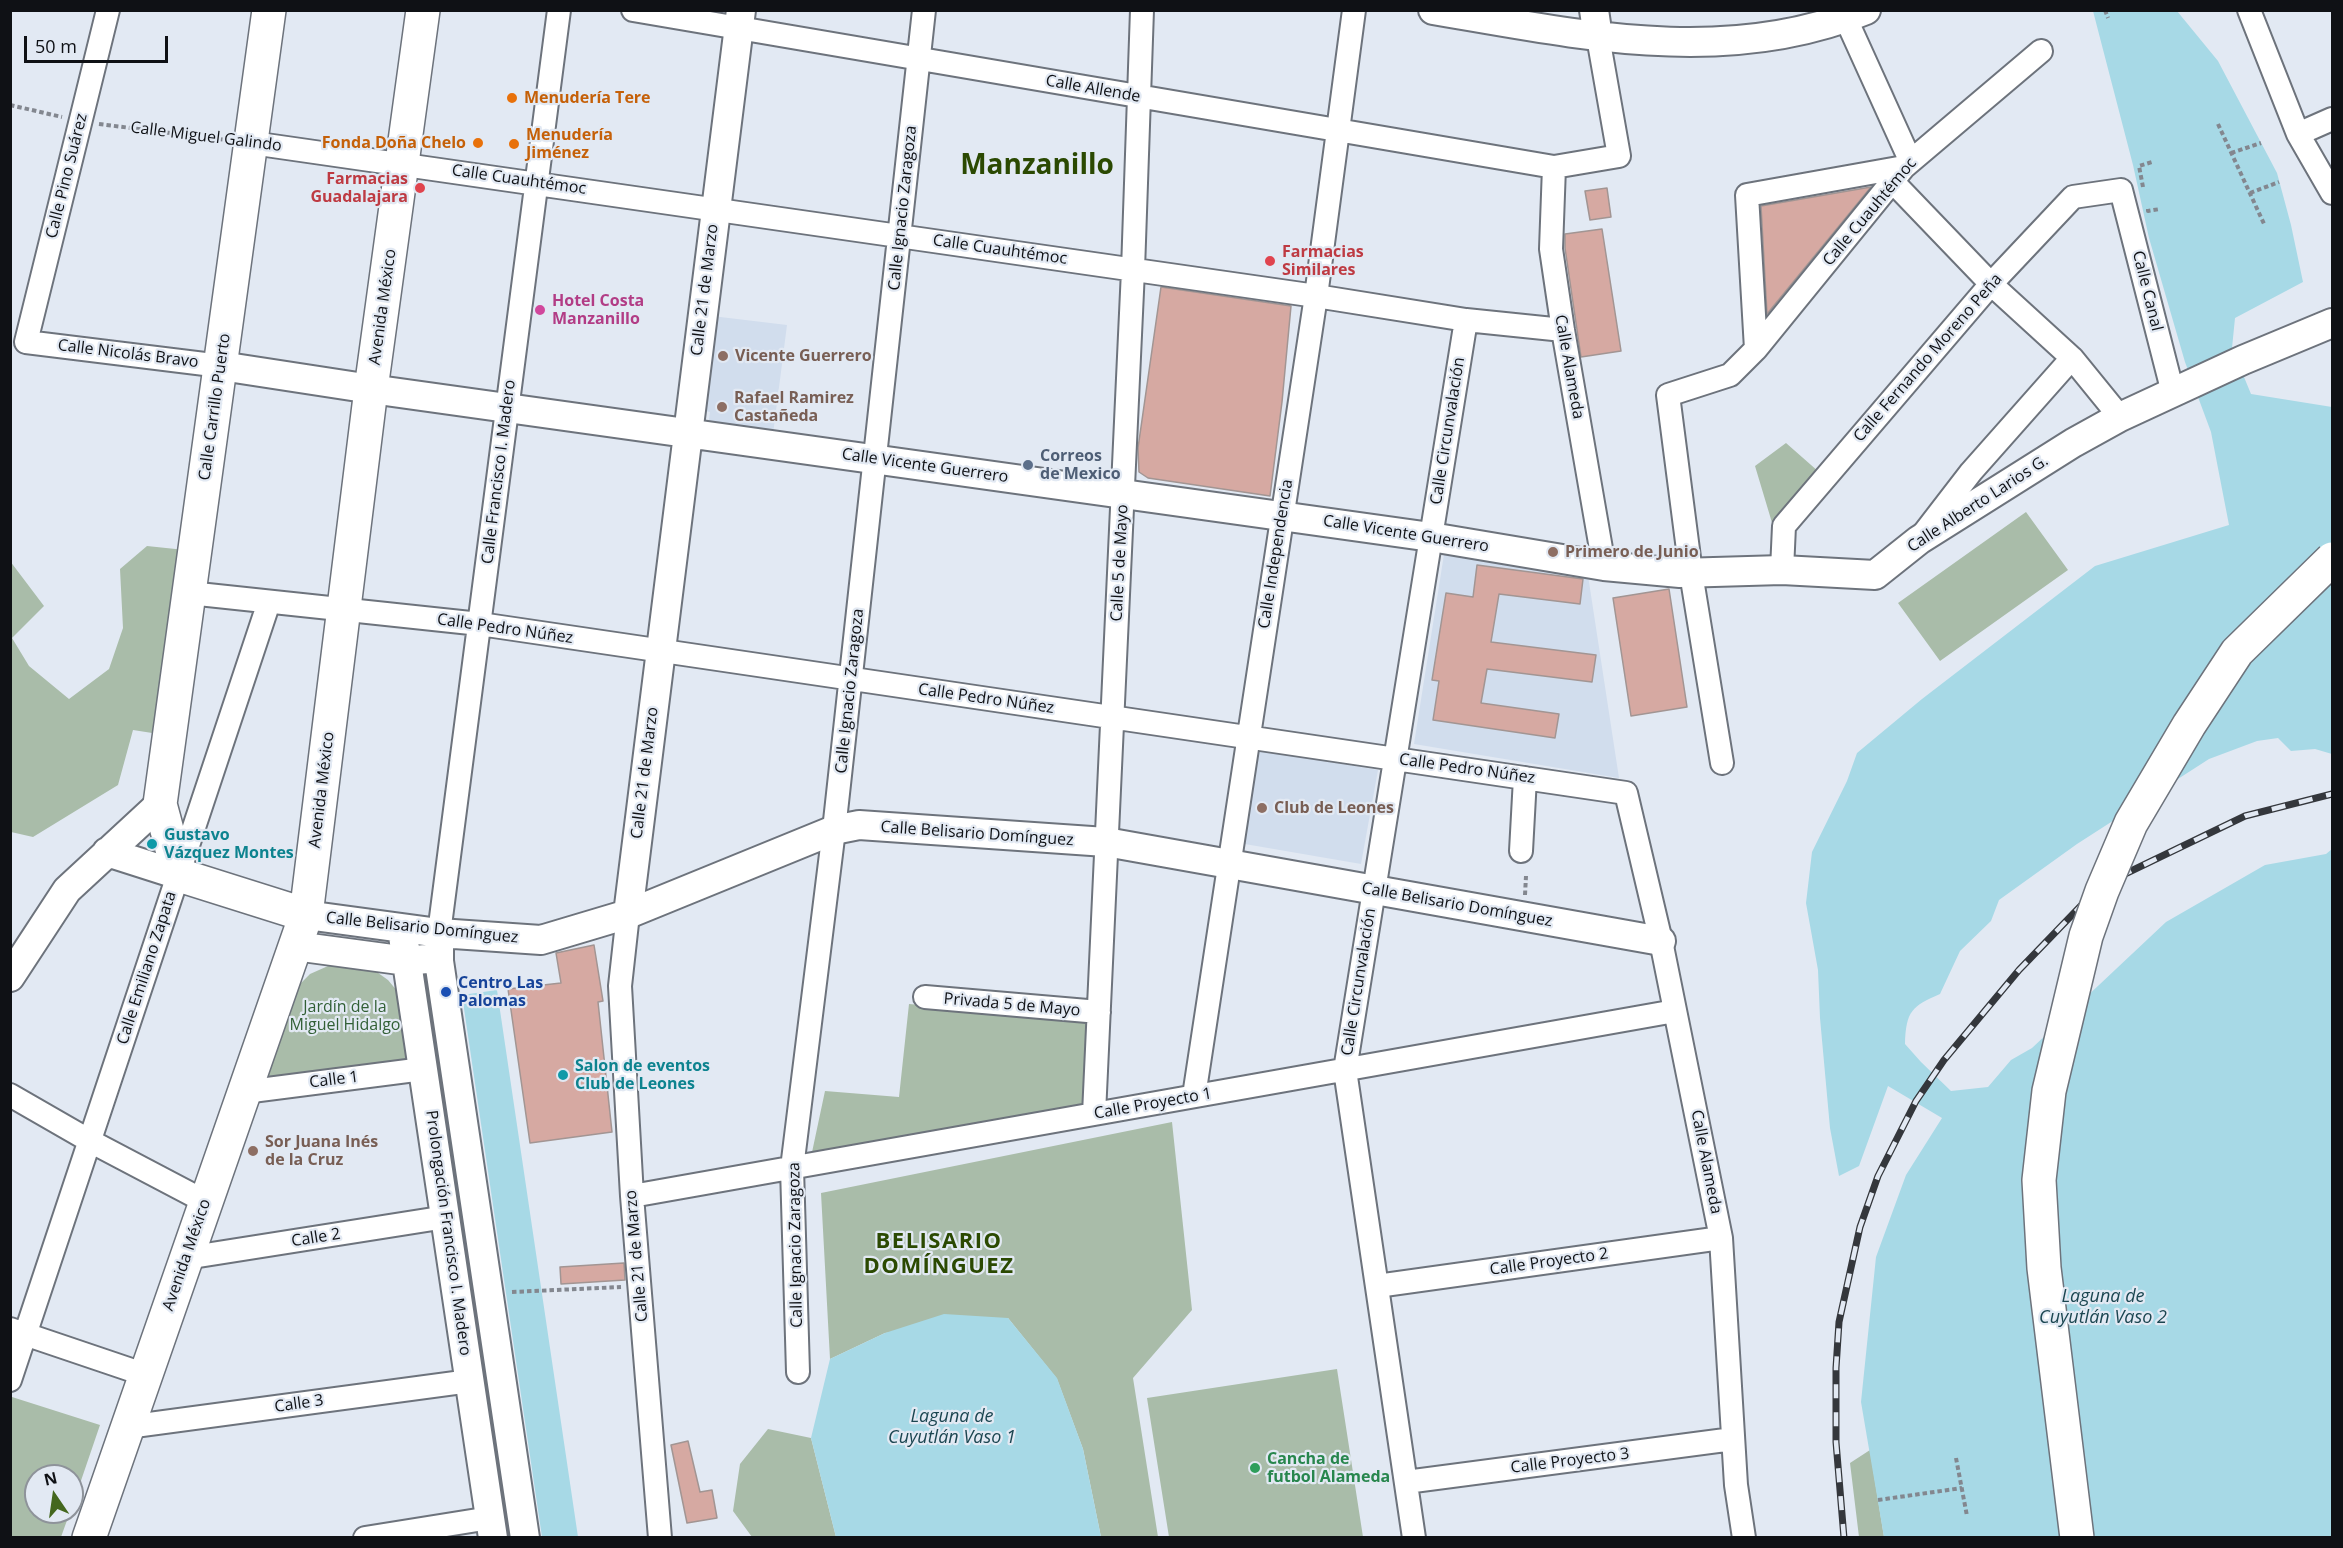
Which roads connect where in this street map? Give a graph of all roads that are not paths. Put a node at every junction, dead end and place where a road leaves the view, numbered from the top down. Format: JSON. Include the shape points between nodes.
{"nodes":[{"id":1,"x":108,"y":10,"type":"edge"},
{"id":2,"x":269,"y":10,"type":"edge"},
{"id":3,"x":423,"y":10,"type":"edge"},
{"id":4,"x":560,"y":10,"type":"edge"},
{"id":5,"x":633,"y":10,"type":"edge"},
{"id":6,"x":924,"y":10,"type":"edge"},
{"id":7,"x":1142,"y":10,"type":"edge"},
{"id":8,"x":1354,"y":10,"type":"edge"},
{"id":9,"x":1433,"y":10,"type":"edge"},
{"id":10,"x":2249,"y":10,"type":"edge"},
{"id":11,"x":1856,"y":15,"type":"edge"},
{"id":12,"x":739,"y":19,"type":"edge"},
{"id":13,"x":1596,"y":24,"type":"edge"},
{"id":14,"x":2041,"y":51,"type":"dead end"},
{"id":15,"x":919,"y":59,"type":"junction"},
{"id":16,"x":1140,"y":96,"type":"junction"},
{"id":17,"x":2332,"y":119,"type":"edge"},
{"id":18,"x":1338,"y":130,"type":"junction"},
{"id":19,"x":2298,"y":134,"type":"junction"},
{"id":20,"x":252,"y":143,"type":"junction"},
{"id":21,"x":402,"y":163,"type":"junction"},
{"id":22,"x":1554,"y":167,"type":"junction"},
{"id":23,"x":1902,"y":170,"type":"junction"},
{"id":24,"x":537,"y":183,"type":"junction"},
{"id":25,"x":2121,"y":190,"type":"joint"},
{"id":26,"x":2332,"y":193,"type":"edge"},
{"id":27,"x":715,"y":209,"type":"junction"},
{"id":28,"x":900,"y":236,"type":"junction"},
{"id":29,"x":1134,"y":270,"type":"junction"},
{"id":30,"x":1991,"y":284,"type":"junction"},
{"id":31,"x":1316,"y":296,"type":"junction"},
{"id":32,"x":1466,"y":320,"type":"junction"},
{"id":33,"x":2332,"y":323,"type":"edge"},
{"id":34,"x":1563,"y":330,"type":"junction"},
{"id":35,"x":1756,"y":338,"type":"junction"},
{"id":36,"x":26,"y":342,"type":"joint"},
{"id":37,"x":2072,"y":358,"type":"junction"},
{"id":38,"x":221,"y":366,"type":"junction"},
{"id":39,"x":371,"y":389,"type":"junction"},
{"id":40,"x":2178,"y":391,"type":"junction"},
{"id":41,"x":508,"y":408,"type":"junction"},
{"id":42,"x":2120,"y":417,"type":"junction"},
{"id":43,"x":688,"y":433,"type":"junction"},
{"id":44,"x":875,"y":459,"type":"junction"},
{"id":45,"x":1123,"y":494,"type":"junction"},
{"id":46,"x":1282,"y":516,"type":"junction"},
{"id":47,"x":1431,"y":537,"type":"junction"},
{"id":48,"x":1919,"y":540,"type":"junction"},
{"id":49,"x":2332,"y":559,"type":"edge"},
{"id":50,"x":1604,"y":566,"type":"junction"},
{"id":51,"x":1782,"y":570,"type":"junction"},
{"id":52,"x":1691,"y":573,"type":"junction"},
{"id":53,"x":189,"y":593,"type":"junction"},
{"id":54,"x":269,"y":602,"type":"junction"},
{"id":55,"x":345,"y":611,"type":"junction"},
{"id":56,"x":480,"y":624,"type":"junction"},
{"id":57,"x":660,"y":651,"type":"junction"},
{"id":58,"x":851,"y":679,"type":"junction"},
{"id":59,"x":1113,"y":717,"type":"junction"},
{"id":60,"x":1248,"y":737,"type":"junction"},
{"id":61,"x":1395,"y":759,"type":"junction"},
{"id":62,"x":1722,"y":763,"type":"dead end"},
{"id":63,"x":1525,"y":778,"type":"junction"},
{"id":64,"x":1626,"y":793,"type":"joint"},
{"id":65,"x":160,"y":804,"type":"junction"},
{"id":66,"x":834,"y":831,"type":"junction"},
{"id":67,"x":1106,"y":842,"type":"junction"},
{"id":68,"x":1521,"y":851,"type":"dead end"},
{"id":69,"x":107,"y":852,"type":"junction"},
{"id":70,"x":1229,"y":864,"type":"junction"},
{"id":71,"x":178,"y":875,"type":"junction"},
{"id":72,"x":1374,"y":890,"type":"junction"},
{"id":73,"x":297,"y":913,"type":"junction"},
{"id":74,"x":627,"y":914,"type":"junction"},
{"id":75,"x":402,"y":929,"type":"junction"},
{"id":76,"x":1661,"y":941,"type":"junction"},
{"id":77,"x":295,"y":946,"type":"junction"},
{"id":78,"x":439,"y":946,"type":"junction"},
{"id":79,"x":407,"y":961,"type":"junction"},
{"id":80,"x":10,"y":977,"type":"edge"},
{"id":81,"x":925,"y":997,"type":"dead end"},
{"id":82,"x":1675,"y":1011,"type":"junction"},
{"id":83,"x":1099,"y":1012,"type":"junction"},
{"id":84,"x":423,"y":1069,"type":"junction"},
{"id":85,"x":1345,"y":1070,"type":"junction"},
{"id":86,"x":244,"y":1092,"type":"junction"},
{"id":87,"x":10,"y":1095,"type":"edge"},
{"id":88,"x":1194,"y":1096,"type":"junction"},
{"id":89,"x":1094,"y":1114,"type":"junction"},
{"id":90,"x":90,"y":1141,"type":"junction"},
{"id":91,"x":792,"y":1168,"type":"junction"},
{"id":92,"x":632,"y":1196,"type":"junction"},
{"id":93,"x":200,"y":1200,"type":"junction"},
{"id":94,"x":446,"y":1218,"type":"junction"},
{"id":95,"x":1721,"y":1238,"type":"junction"},
{"id":96,"x":186,"y":1258,"type":"junction"},
{"id":97,"x":1377,"y":1286,"type":"junction"},
{"id":98,"x":18,"y":1332,"type":"edge"},
{"id":99,"x":138,"y":1371,"type":"junction"},
{"id":100,"x":798,"y":1372,"type":"dead end"},
{"id":101,"x":10,"y":1380,"type":"edge"},
{"id":102,"x":470,"y":1381,"type":"junction"},
{"id":103,"x":127,"y":1427,"type":"junction"},
{"id":104,"x":1733,"y":1439,"type":"junction"},
{"id":105,"x":482,"y":1463,"type":"junction"},
{"id":106,"x":514,"y":1463,"type":"junction"},
{"id":107,"x":1406,"y":1482,"type":"junction"},
{"id":108,"x":492,"y":1528,"type":"edge"},
{"id":109,"x":70,"y":1538,"type":"edge"},
{"id":110,"x":88,"y":1538,"type":"edge"},
{"id":111,"x":365,"y":1538,"type":"edge"},
{"id":112,"x":525,"y":1538,"type":"edge"},
{"id":113,"x":660,"y":1538,"type":"edge"},
{"id":114,"x":1414,"y":1538,"type":"edge"},
{"id":115,"x":1744,"y":1538,"type":"edge"},
{"id":116,"x":2077,"y":1538,"type":"edge"}],
"edges":[{"from":1,"to":36,"type":"street","name":"Calle Pino Suárez"},
{"from":2,"to":20,"type":"main road","name":"Calle Carrillo Puerto"},
{"from":3,"to":21,"type":"main road","name":"Avenida México"},
{"from":4,"to":24,"type":"street","name":"Calle Francisco I. Madero"},
{"from":5,"to":12,"type":"street","name":"Calle Allende"},
{"from":6,"to":15,"type":"street","name":"Calle Ignacio Zaragoza"},
{"from":7,"to":16,"type":"street","name":"Calle 5 de Mayo"},
{"from":8,"to":18,"type":"street","name":"Calle Independencia"},
{"from":9,"to":13,"type":"street"},
{"from":10,"to":19,"type":"street"},
{"from":11,"to":13,"type":"street","via":[[1737,42],[1671,43]]},
{"from":11,"to":23,"type":"street"},
{"from":12,"to":15,"type":"street","name":"Calle Allende"},
{"from":12,"to":27,"type":"street","name":"Calle 21 de Marzo"},
{"from":13,"to":22,"type":"street","name":"Calle Allende","via":[[1619,156]]},
{"from":14,"to":23,"type":"street","name":"Calle Cuauhtémoc"},
{"from":15,"to":16,"type":"street","name":"Calle Allende"},
{"from":15,"to":28,"type":"street","name":"Calle Ignacio Zaragoza"},
{"from":16,"to":18,"type":"street","name":"Calle Allende"},
{"from":16,"to":29,"type":"street","name":"Calle 5 de Mayo"},
{"from":17,"to":19,"type":"street"},
{"from":18,"to":22,"type":"street","name":"Calle Allende"},
{"from":18,"to":31,"type":"street","name":"Calle Independencia"},
{"from":19,"to":26,"type":"street"},
{"from":20,"to":21,"type":"street","name":"Calle Miguel Galindo"},
{"from":20,"to":38,"type":"main road","name":"Calle Carrillo Puerto"},
{"from":21,"to":24,"type":"street","name":"Calle Cuauhtémoc"},
{"from":21,"to":39,"type":"main road","name":"Avenida México"},
{"from":22,"to":34,"type":"street","name":"Calle Alameda","via":[[1551,249]]},
{"from":23,"to":30,"type":"street"},
{"from":23,"to":35,"type":"street","name":"Calle Cuauhtémoc"},
{"from":23,"to":35,"type":"street","via":[[1747,195]]},
{"from":24,"to":27,"type":"street","name":"Calle Cuauhtémoc"},
{"from":24,"to":41,"type":"street","name":"Calle Francisco I. Madero"},
{"from":25,"to":30,"type":"street","name":"Calle Fernando Moreno Peña","via":[[2073,197]]},
{"from":25,"to":40,"type":"street","name":"Calle Canal"},
{"from":27,"to":28,"type":"street","name":"Calle Cuauhtémoc"},
{"from":27,"to":43,"type":"street","name":"Calle 21 de Marzo"},
{"from":28,"to":29,"type":"street","name":"Calle Cuauhtémoc"},
{"from":28,"to":44,"type":"street","name":"Calle Ignacio Zaragoza"},
{"from":29,"to":31,"type":"street","name":"Calle Cuauhtémoc"},
{"from":29,"to":45,"type":"street","name":"Calle 5 de Mayo"},
{"from":30,"to":37,"type":"street"},
{"from":30,"to":51,"type":"street","name":"Calle Fernando Moreno Peña","via":[[1784,526]]},
{"from":31,"to":32,"type":"street","name":"Calle Cuauhtémoc"},
{"from":31,"to":46,"type":"street","name":"Calle Independencia"},
{"from":32,"to":34,"type":"street","name":"Calle Cuauhtémoc"},
{"from":32,"to":47,"type":"street","name":"Calle Circunvalación"},
{"from":33,"to":40,"type":"street","name":"Calle Alberto Larios G."},
{"from":34,"to":50,"type":"street","name":"Calle Alameda"},
{"from":35,"to":52,"type":"street","name":"Calle Cuauhtémoc","via":[[1730,375],[1668,395]]},
{"from":36,"to":38,"type":"street","name":"Calle Nicolás Bravo"},
{"from":37,"to":42,"type":"street"},
{"from":37,"to":48,"type":"street","via":[[1971,472]]},
{"from":38,"to":39,"type":"street","name":"Calle Nicolás Bravo"},
{"from":38,"to":53,"type":"main road","name":"Calle Carrillo Puerto"},
{"from":39,"to":41,"type":"street","name":"Calle Vicente Guerrero"},
{"from":39,"to":55,"type":"main road","name":"Avenida México"},
{"from":40,"to":42,"type":"street","name":"Calle Alberto Larios G."},
{"from":41,"to":43,"type":"street","name":"Calle Vicente Guerrero"},
{"from":41,"to":56,"type":"street","name":"Calle Francisco I. Madero"},
{"from":42,"to":48,"type":"street","name":"Calle Alberto Larios G."},
{"from":43,"to":44,"type":"street","name":"Calle Vicente Guerrero"},
{"from":43,"to":57,"type":"street","name":"Calle 21 de Marzo"},
{"from":44,"to":45,"type":"street","name":"Calle Vicente Guerrero"},
{"from":44,"to":58,"type":"street","name":"Calle Ignacio Zaragoza"},
{"from":45,"to":46,"type":"street","name":"Calle Vicente Guerrero"},
{"from":45,"to":59,"type":"street","name":"Calle 5 de Mayo"},
{"from":46,"to":47,"type":"street","name":"Calle Vicente Guerrero"},
{"from":46,"to":60,"type":"street","name":"Calle Independencia"},
{"from":47,"to":50,"type":"street","name":"Calle Vicente Guerrero"},
{"from":47,"to":61,"type":"street","name":"Calle Circunvalación"},
{"from":48,"to":51,"type":"street","name":"Calle Alberto Larios G.","via":[[1875,575]]},
{"from":49,"to":116,"type":"main road","bridge":true,"via":[[2237,651],[2188,725],[2131,823],[2086,936],[2049,1091],[2039,1180],[2044,1268]]},
{"from":50,"to":52,"type":"street","name":"Calle Vicente Guerrero"},
{"from":51,"to":52,"type":"street","name":"Calle Alberto Larios G."},
{"from":52,"to":62,"type":"street"},
{"from":53,"to":54,"type":"street","name":"Calle Pedro Núñez"},
{"from":53,"to":65,"type":"main road","name":"Calle Carrillo Puerto"},
{"from":54,"to":55,"type":"street","name":"Calle Pedro Núñez"},
{"from":54,"to":71,"type":"street","name":"Calle Emiliano Zapata"},
{"from":55,"to":56,"type":"street","name":"Calle Pedro Núñez"},
{"from":55,"to":73,"type":"main road","name":"Avenida México"},
{"from":56,"to":57,"type":"street","name":"Calle Pedro Núñez"},
{"from":56,"to":78,"type":"street","name":"Calle Francisco I. Madero"},
{"from":57,"to":58,"type":"street","name":"Calle Pedro Núñez"},
{"from":57,"to":74,"type":"street","name":"Calle 21 de Marzo"},
{"from":58,"to":59,"type":"street","name":"Calle Pedro Núñez"},
{"from":58,"to":66,"type":"street","name":"Calle Ignacio Zaragoza"},
{"from":59,"to":60,"type":"street","name":"Calle Pedro Núñez"},
{"from":59,"to":67,"type":"street","name":"Calle 5 de Mayo"},
{"from":60,"to":61,"type":"street","name":"Calle Pedro Núñez"},
{"from":60,"to":70,"type":"street","name":"Calle Independencia"},
{"from":61,"to":63,"type":"street","name":"Calle Pedro Núñez"},
{"from":61,"to":72,"type":"street","name":"Calle Circunvalación"},
{"from":63,"to":64,"type":"street","name":"Calle Pedro Núñez"},
{"from":63,"to":68,"type":"street"},
{"from":64,"to":76,"type":"street","name":"Calle Alameda"},
{"from":65,"to":69,"type":"street"},
{"from":65,"to":71,"type":"main road","name":"Calle Carrillo Puerto"},
{"from":66,"to":67,"type":"street","name":"Calle Belisario Domínguez","via":[[859,825]]},
{"from":66,"to":74,"type":"street","name":"Calle Belisario Domínguez"},
{"from":66,"to":91,"type":"street","name":"Calle Ignacio Zaragoza"},
{"from":67,"to":70,"type":"street","name":"Calle Belisario Domínguez"},
{"from":67,"to":83,"type":"street","name":"Calle 5 de Mayo"},
{"from":69,"to":71,"type":"street"},
{"from":69,"to":80,"type":"street","via":[[67,890]]},
{"from":70,"to":72,"type":"street","name":"Calle Belisario Domínguez"},
{"from":70,"to":88,"type":"street","name":"Calle Independencia"},
{"from":71,"to":73,"type":"main road"},
{"from":71,"to":90,"type":"street","name":"Calle Emiliano Zapata"},
{"from":72,"to":76,"type":"street","name":"Calle Belisario Domínguez"},
{"from":72,"to":85,"type":"street","name":"Calle Circunvalación"},
{"from":73,"to":75,"type":"street","name":"Calle Belisario Domínguez"},
{"from":73,"to":77,"type":"main road","name":"Avenida México"},
{"from":73,"to":93,"type":"main road","name":"Avenida México"},
{"from":74,"to":78,"type":"street","name":"Calle Belisario Domínguez","via":[[541,940],[493,938]]},
{"from":74,"to":92,"type":"street","name":"Calle 21 de Marzo","via":[[620,986]]},
{"from":75,"to":78,"type":"street","name":"Calle Belisario Domínguez"},
{"from":75,"to":79,"type":"street","name":"Prolongación Francisco I. Madero"},
{"from":76,"to":82,"type":"street","name":"Calle Alameda"},
{"from":77,"to":79,"type":"street"},
{"from":77,"to":86,"type":"main road","name":"Avenida México"},
{"from":78,"to":79,"type":"street"},
{"from":78,"to":106,"type":"street","name":"Prolongación Francisco I. Madero"},
{"from":79,"to":84,"type":"street","name":"Prolongación Francisco I. Madero"},
{"from":81,"to":83,"type":"street","name":"Privada 5 de Mayo"},
{"from":82,"to":85,"type":"street","name":"Calle Proyecto 1"},
{"from":82,"to":95,"type":"street","name":"Calle Alameda"},
{"from":83,"to":89,"type":"street","name":"Calle 5 de Mayo"},
{"from":84,"to":86,"type":"street","name":"Calle 1"},
{"from":84,"to":94,"type":"street","name":"Prolongación Francisco I. Madero"},
{"from":85,"to":88,"type":"street","name":"Calle Proyecto 1"},
{"from":85,"to":97,"type":"street","name":"Calle Circunvalación"},
{"from":86,"to":93,"type":"main road","name":"Avenida México"},
{"from":87,"to":90,"type":"street"},
{"from":88,"to":89,"type":"street","name":"Calle Proyecto 1"},
{"from":89,"to":91,"type":"street","name":"Calle Proyecto 1"},
{"from":90,"to":93,"type":"street"},
{"from":90,"to":98,"type":"street","name":"Calle Emiliano Zapata"},
{"from":91,"to":92,"type":"street","name":"Calle Proyecto 1"},
{"from":91,"to":100,"type":"street","name":"Calle Ignacio Zaragoza"},
{"from":92,"to":113,"type":"street","name":"Calle 21 de Marzo"},
{"from":93,"to":96,"type":"main road","name":"Avenida México"},
{"from":93,"to":99,"type":"main road","name":"Avenida México"},
{"from":94,"to":96,"type":"street","name":"Calle 2"},
{"from":94,"to":102,"type":"street","name":"Prolongación Francisco I. Madero"},
{"from":95,"to":97,"type":"street","name":"Calle Proyecto 2"},
{"from":95,"to":104,"type":"street","name":"Calle Alameda"},
{"from":96,"to":99,"type":"main road","name":"Avenida México"},
{"from":97,"to":107,"type":"street","name":"Calle Circunvalación"},
{"from":98,"to":99,"type":"street"},
{"from":98,"to":101,"type":"street","name":"Calle Emiliano Zapata"},
{"from":99,"to":103,"type":"main road","name":"Avenida México"},
{"from":99,"to":109,"type":"main road","name":"Avenida México"},
{"from":102,"to":103,"type":"street","name":"Calle 3"},
{"from":102,"to":105,"type":"street","name":"Prolongación Francisco I. Madero"},
{"from":103,"to":110,"type":"main road","name":"Avenida México"},
{"from":104,"to":107,"type":"street","name":"Calle Proyecto 3"},
{"from":104,"to":115,"type":"street","name":"Calle Alameda"},
{"from":105,"to":106,"type":"street"},
{"from":105,"to":108,"type":"street","name":"Prolongación Francisco I. Madero"},
{"from":106,"to":112,"type":"street","name":"Prolongación Francisco I. Madero"},
{"from":107,"to":114,"type":"street","name":"Calle Circunvalación"},
{"from":108,"to":111,"type":"street"}]}
